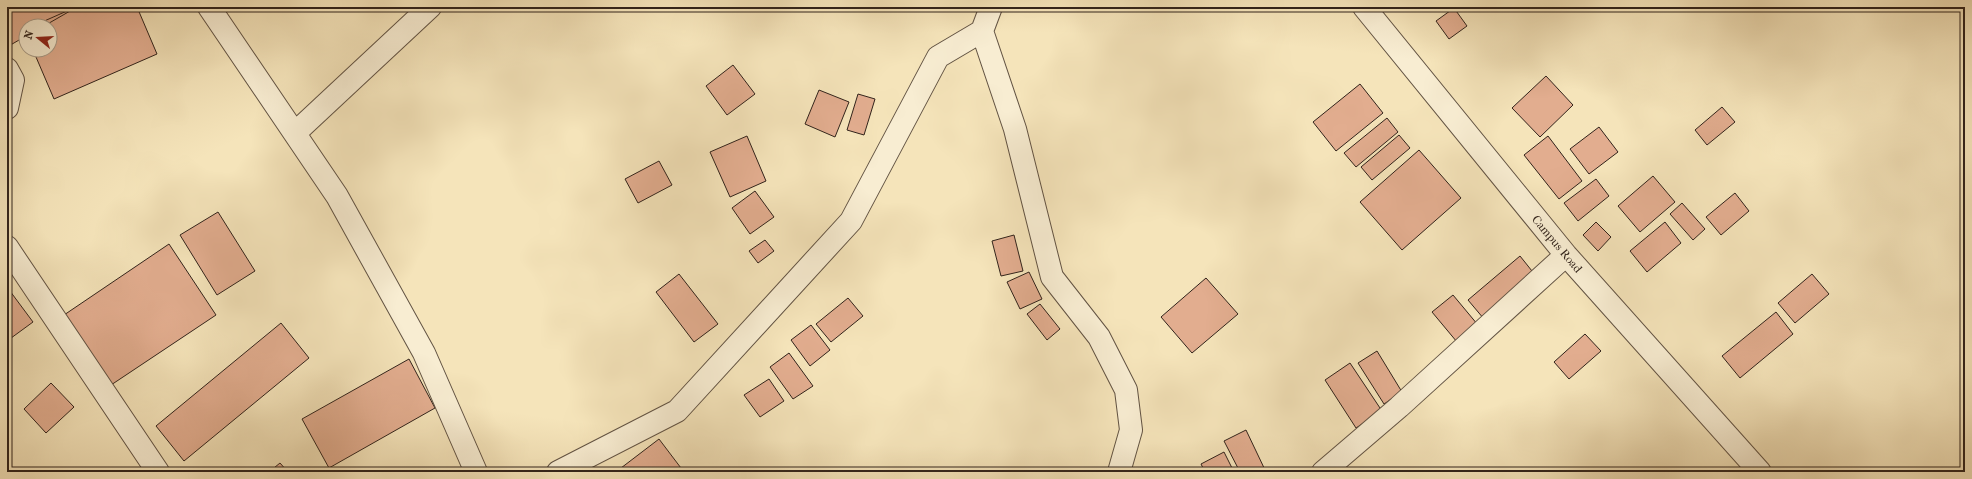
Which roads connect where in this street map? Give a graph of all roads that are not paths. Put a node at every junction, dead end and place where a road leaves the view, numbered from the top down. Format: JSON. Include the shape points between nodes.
{"nodes":[{"id":1,"x":210,"y":7,"type":"edge"},
{"id":2,"x":430,"y":7,"type":"edge"},
{"id":3,"x":991,"y":7,"type":"edge"},
{"id":4,"x":1376,"y":11,"type":"edge"},
{"id":5,"x":982,"y":31,"type":"junction"},
{"id":6,"x":7,"y":68,"type":"edge"},
{"id":7,"x":7,"y":108,"type":"edge"},
{"id":8,"x":295,"y":133,"type":"junction"},
{"id":9,"x":7,"y":247,"type":"edge"},
{"id":10,"x":1566,"y":255,"type":"junction"},
{"id":11,"x":581,"y":466,"type":"edge"},
{"id":12,"x":158,"y":472,"type":"edge"},
{"id":13,"x":476,"y":472,"type":"edge"},
{"id":14,"x":558,"y":472,"type":"edge"},
{"id":15,"x":1120,"y":472,"type":"edge"},
{"id":16,"x":1323,"y":472,"type":"edge"},
{"id":17,"x":1760,"y":472,"type":"edge"}],
"edges":[{"from":1,"to":8,"type":"street"},
{"from":2,"to":8,"type":"street"},
{"from":3,"to":5,"type":"street"},
{"from":4,"to":10,"type":"street","name":"Campus Road"},
{"from":5,"to":11,"type":"street","via":[[938,57],[852,221],[677,411]]},
{"from":5,"to":15,"type":"street","via":[[1015,128],[1052,277],[1099,337],[1126,390],[1131,430]]},
{"from":6,"to":7,"type":"street","via":[[14,80]]},
{"from":8,"to":13,"type":"street","via":[[337,196],[424,353]]},
{"from":9,"to":12,"type":"street"},
{"from":10,"to":16,"type":"street","via":[[1399,407]]},
{"from":10,"to":17,"type":"street","name":"Campus Road"},
{"from":11,"to":14,"type":"street"}]}
